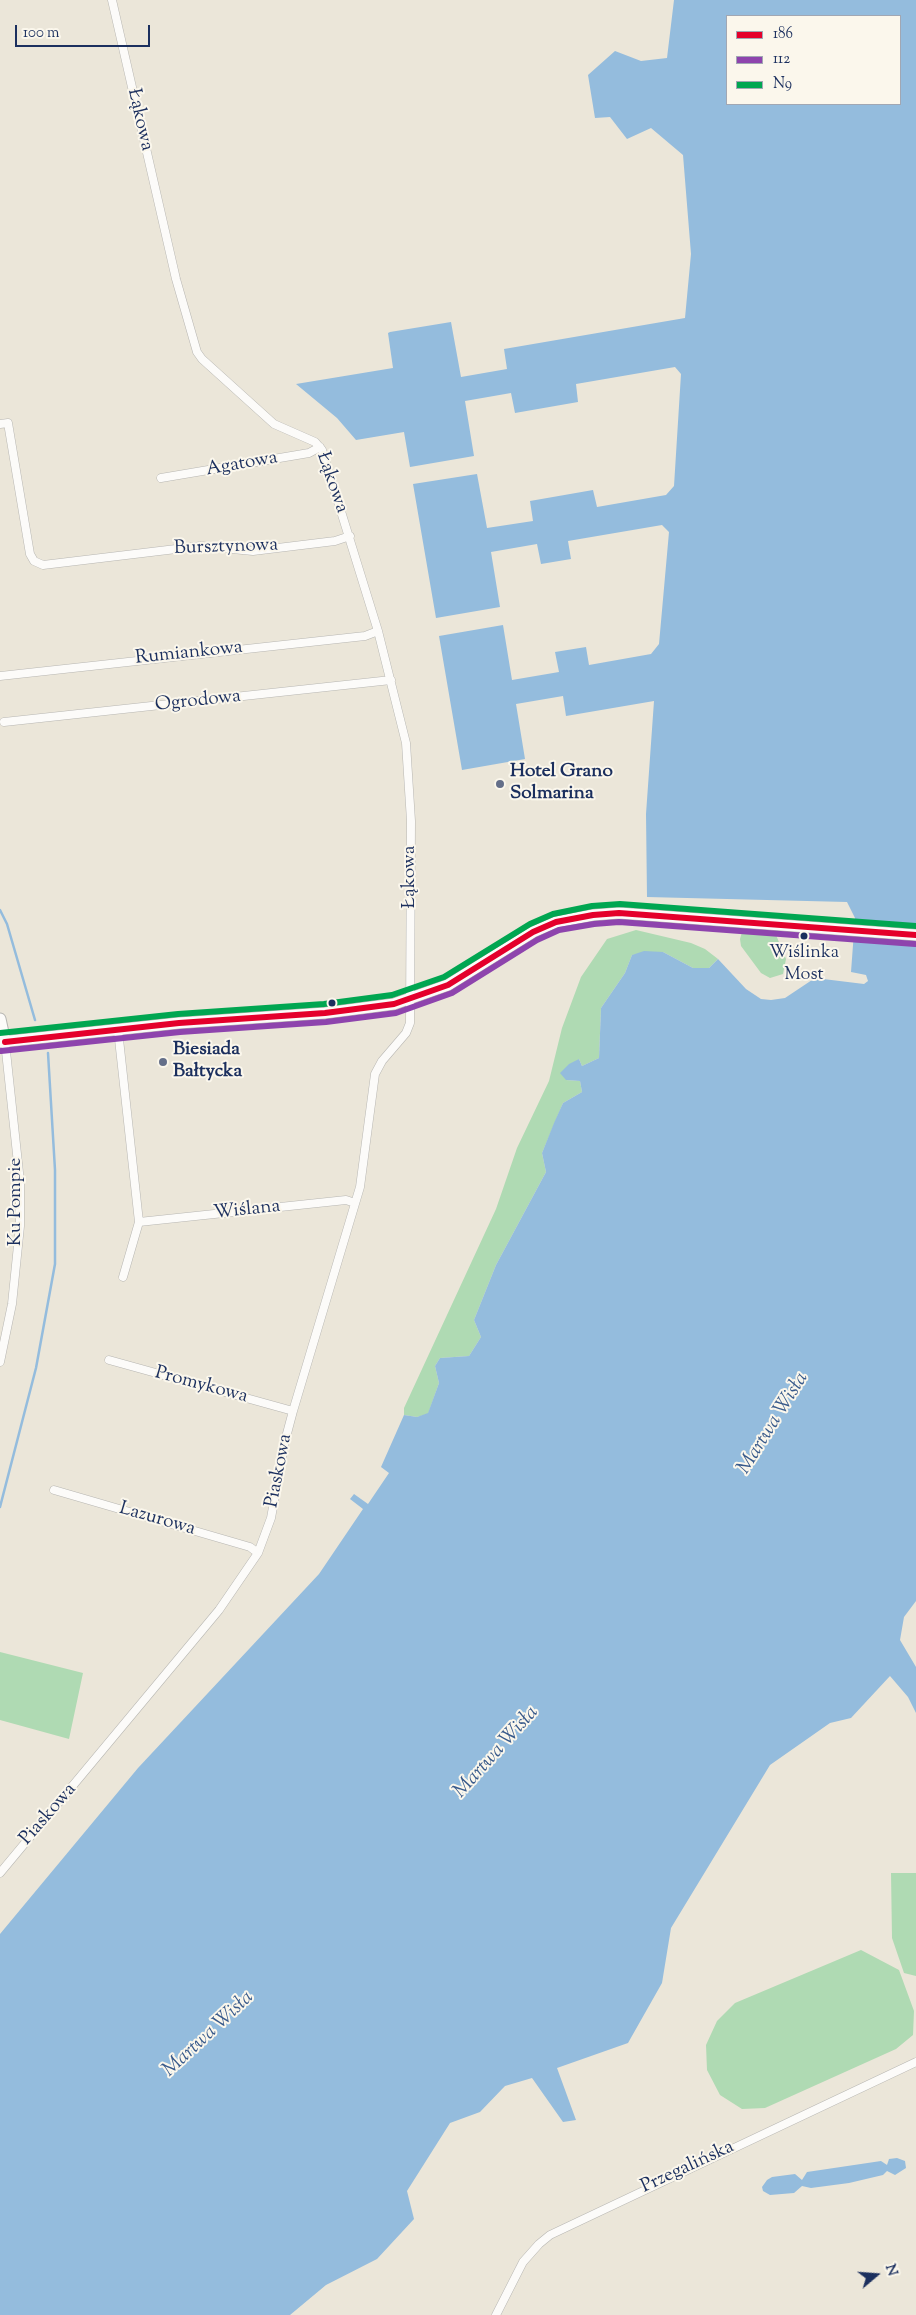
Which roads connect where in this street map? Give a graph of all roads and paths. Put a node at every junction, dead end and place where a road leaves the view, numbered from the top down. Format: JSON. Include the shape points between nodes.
{"nodes":[{"id":1,"x":112,"y":0,"type":"edge"},
{"id":2,"x":0,"y":424,"type":"edge"},
{"id":3,"x":320,"y":447,"type":"junction"},
{"id":4,"x":161,"y":478,"type":"dead end"},
{"id":5,"x":350,"y":536,"type":"junction"},
{"id":6,"x":378,"y":631,"type":"junction"},
{"id":7,"x":0,"y":676,"type":"edge"},
{"id":8,"x":391,"y":680,"type":"junction"},
{"id":9,"x":4,"y":722,"type":"dead end"},
{"id":10,"x":916,"y":935,"type":"edge"},
{"id":11,"x":410,"y":999,"type":"junction"},
{"id":12,"x":0,"y":1019,"type":"edge"},
{"id":13,"x":118,"y":1030,"type":"junction"},
{"id":14,"x":2,"y":1042,"type":"edge"},
{"id":15,"x":355,"y":1203,"type":"junction"},
{"id":16,"x":139,"y":1222,"type":"junction"},
{"id":17,"x":122,"y":1277,"type":"dead end"},
{"id":18,"x":109,"y":1360,"type":"dead end"},
{"id":19,"x":0,"y":1362,"type":"edge"},
{"id":20,"x":293,"y":1411,"type":"junction"},
{"id":21,"x":54,"y":1490,"type":"dead end"},
{"id":22,"x":258,"y":1553,"type":"junction"},
{"id":23,"x":0,"y":1872,"type":"edge"},
{"id":24,"x":916,"y":2062,"type":"edge"},
{"id":25,"x":496,"y":2315,"type":"edge"}],
"edges":[{"from":1,"to":3,"type":"street","name":"Łąkowa","via":[[176,279],[197,352],[274,424]]},
{"from":2,"to":5,"type":"street","name":"Bursztynowa","via":[[8,423],[30,554],[34,561],[43,565],[201,546],[252,551]]},
{"from":3,"to":4,"type":"street","name":"Agatowa","via":[[309,453]]},
{"from":3,"to":5,"type":"street","name":"Łąkowa","via":[[325,454]]},
{"from":5,"to":6,"type":"street","name":"Łąkowa"},
{"from":6,"to":7,"type":"street","name":"Rumiankowa","via":[[365,636]]},
{"from":6,"to":8,"type":"street","name":"Łąkowa"},
{"from":8,"to":9,"type":"street","name":"Ogrodowa"},
{"from":8,"to":11,"type":"street","name":"Łąkowa","via":[[406,743],[410,795]]},
{"from":10,"to":11,"type":"main road","via":[[619,913],[577,917],[542,928],[461,978]]},
{"from":11,"to":13,"type":"main road","via":[[345,1011]]},
{"from":11,"to":15,"type":"street","name":"Piaskowa","via":[[410,1023],[406,1033],[382,1060],[375,1074],[362,1178]]},
{"from":12,"to":14,"type":"main road"},
{"from":13,"to":14,"type":"main road"},
{"from":13,"to":16,"type":"street"},
{"from":14,"to":19,"type":"street","name":"Ku Pompie","via":[[20,1182],[20,1226],[12,1304]]},
{"from":15,"to":16,"type":"street","name":"Wiślana","via":[[346,1200]]},
{"from":15,"to":20,"type":"street","name":"Piaskowa"},
{"from":16,"to":17,"type":"street"},
{"from":18,"to":20,"type":"street","name":"Promykowa"},
{"from":20,"to":22,"type":"street","name":"Piaskowa","via":[[283,1448],[273,1511]]},
{"from":21,"to":22,"type":"street","name":"Lazurowa","via":[[250,1547]]},
{"from":22,"to":23,"type":"street","name":"Piaskowa","via":[[219,1610]]},
{"from":24,"to":25,"type":"street","name":"Przegalińska","via":[[550,2235],[523,2262]]}]}
